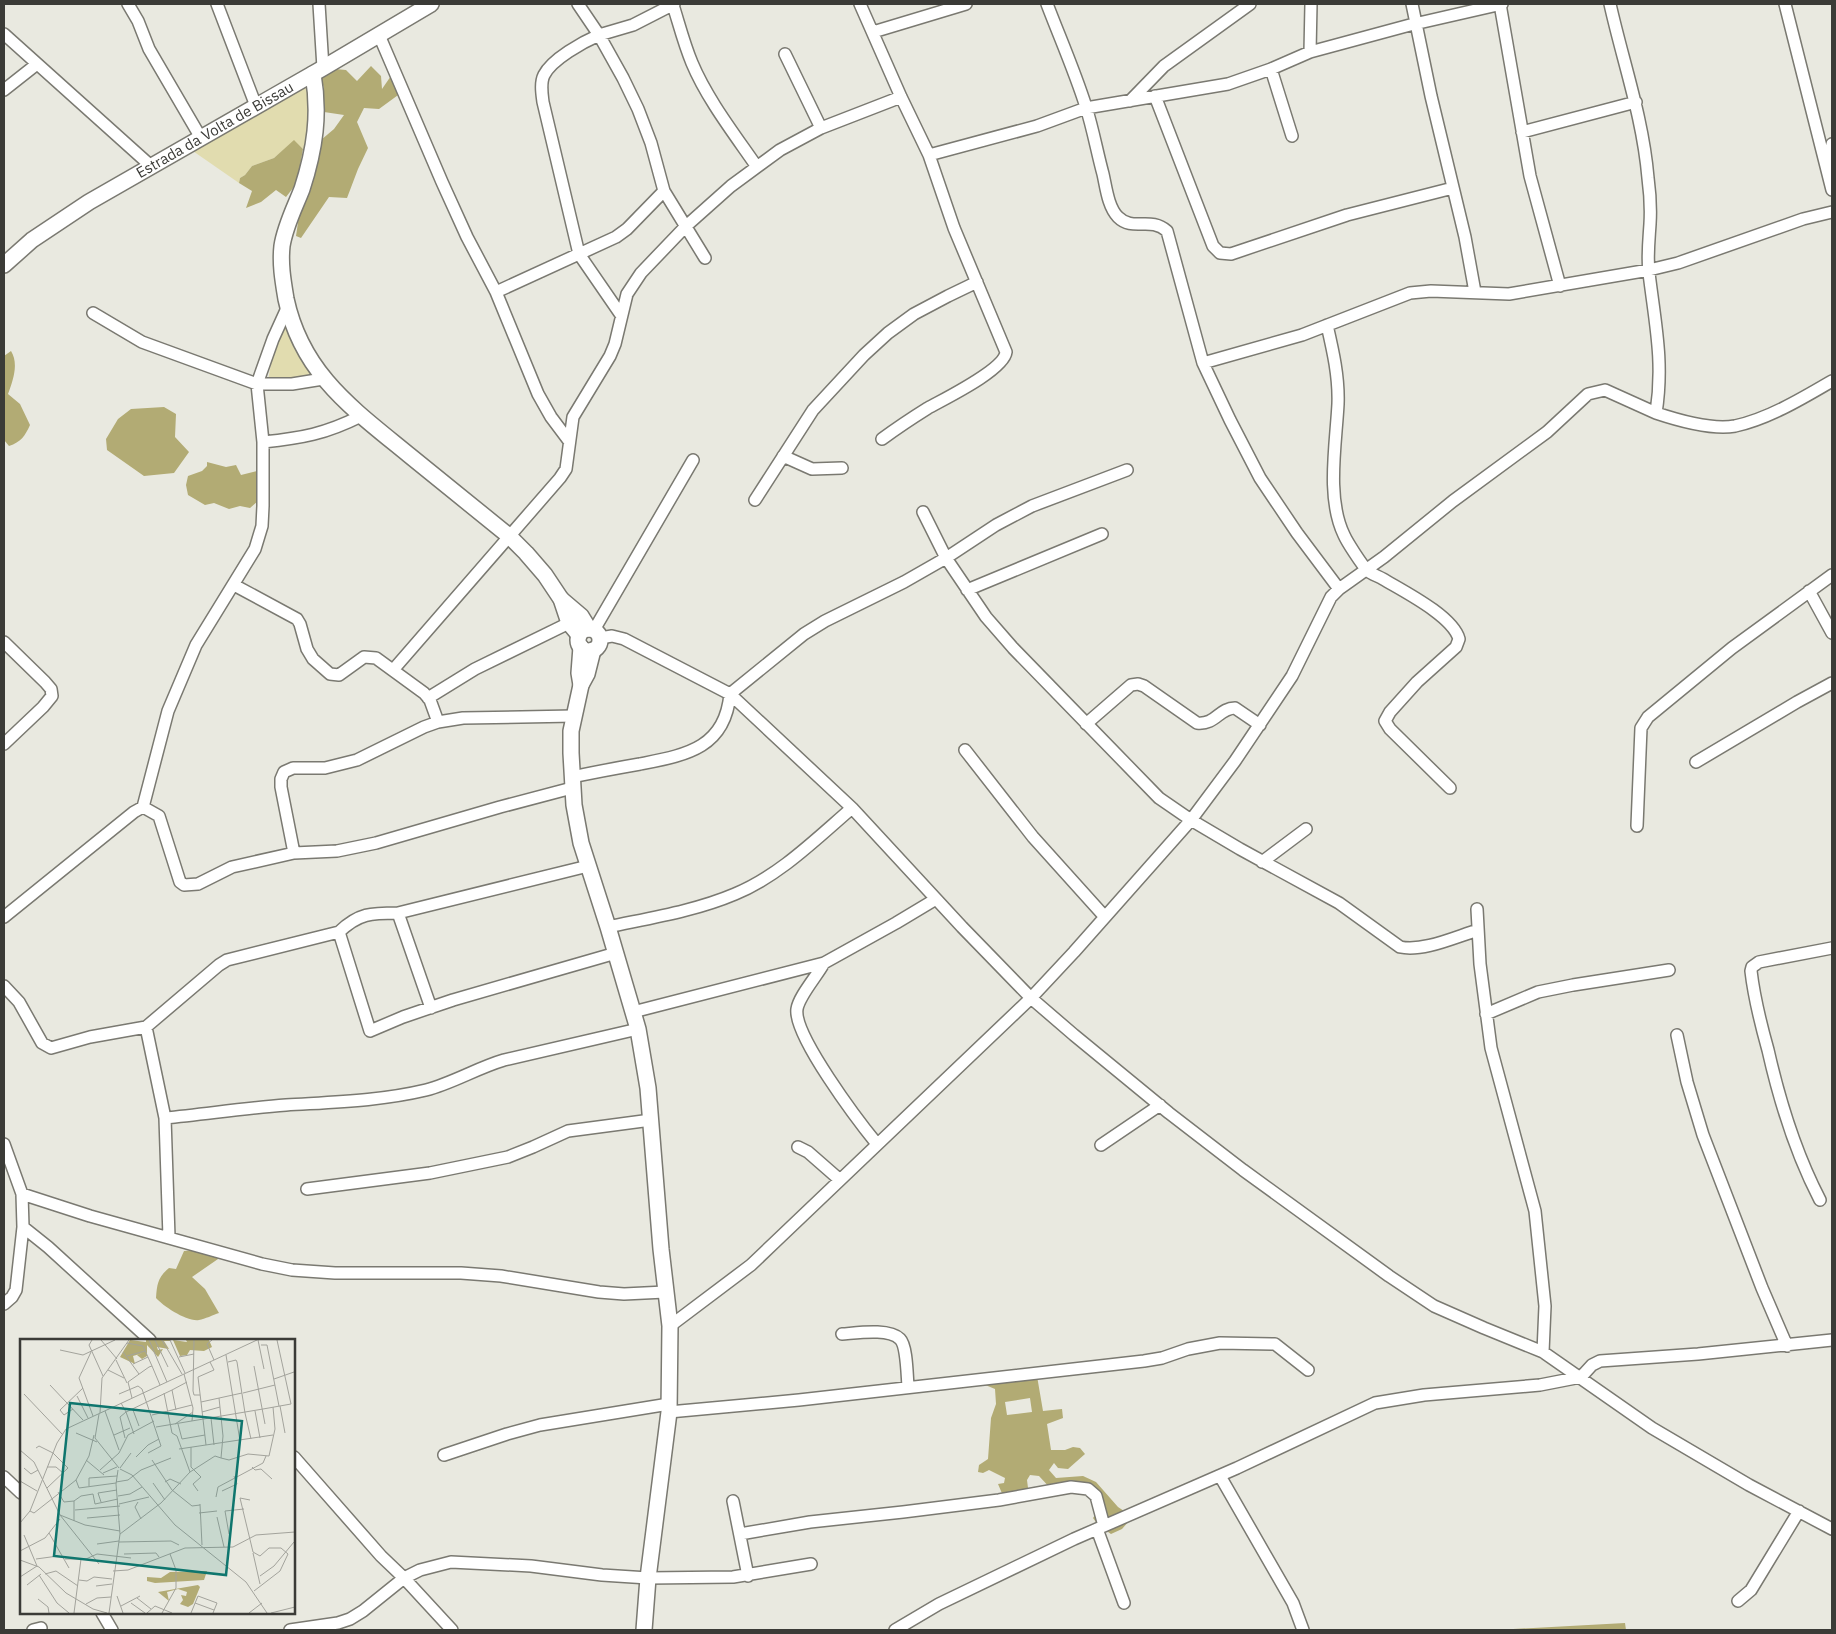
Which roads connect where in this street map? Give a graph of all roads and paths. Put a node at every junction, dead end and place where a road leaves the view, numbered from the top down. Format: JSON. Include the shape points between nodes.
{"nodes":[{"id":1,"x":128,"y":4,"type":"edge"},
{"id":2,"x":217,"y":4,"type":"edge"},
{"id":3,"x":319,"y":4,"type":"edge"},
{"id":4,"x":432,"y":4,"type":"edge"},
{"id":5,"x":578,"y":4,"type":"edge"},
{"id":6,"x":673,"y":4,"type":"edge"},
{"id":7,"x":860,"y":4,"type":"edge"},
{"id":8,"x":966,"y":4,"type":"edge"},
{"id":9,"x":1047,"y":4,"type":"edge"},
{"id":10,"x":1250,"y":4,"type":"edge"},
{"id":11,"x":1312,"y":4,"type":"edge"},
{"id":12,"x":1412,"y":4,"type":"edge"},
{"id":13,"x":1501,"y":4,"type":"edge"},
{"id":14,"x":1610,"y":4,"type":"edge"},
{"id":15,"x":1785,"y":4,"type":"edge"},
{"id":16,"x":1416,"y":24,"type":"junction"},
{"id":17,"x":873,"y":32,"type":"junction"},
{"id":18,"x":4,"y":34,"type":"edge"},
{"id":19,"x":379,"y":35,"type":"junction"},
{"id":20,"x":599,"y":35,"type":"junction"},
{"id":21,"x":1310,"y":52,"type":"junction"},
{"id":22,"x":785,"y":54,"type":"dead end"},
{"id":23,"x":37,"y":64,"type":"junction"},
{"id":24,"x":1271,"y":69,"type":"junction"},
{"id":25,"x":318,"y":71,"type":"junction"},
{"id":26,"x":4,"y":90,"type":"edge"},
{"id":27,"x":1155,"y":96,"type":"junction"},
{"id":28,"x":901,"y":97,"type":"junction"},
{"id":29,"x":1130,"y":101,"type":"junction"},
{"id":30,"x":1636,"y":102,"type":"junction"},
{"id":31,"x":256,"y":106,"type":"junction"},
{"id":32,"x":1086,"y":108,"type":"junction"},
{"id":33,"x":821,"y":128,"type":"junction"},
{"id":34,"x":1522,"y":132,"type":"junction"},
{"id":35,"x":1292,"y":136,"type":"dead end"},
{"id":36,"x":201,"y":138,"type":"junction"},
{"id":37,"x":1832,"y":144,"type":"edge"},
{"id":38,"x":929,"y":154,"type":"junction"},
{"id":39,"x":151,"y":166,"type":"junction"},
{"id":40,"x":757,"y":167,"type":"junction"},
{"id":41,"x":1828,"y":173,"type":"junction"},
{"id":42,"x":1453,"y":188,"type":"junction"},
{"id":43,"x":1832,"y":190,"type":"edge"},
{"id":44,"x":664,"y":191,"type":"junction"},
{"id":45,"x":1832,"y":212,"type":"edge"},
{"id":46,"x":685,"y":227,"type":"junction"},
{"id":47,"x":579,"y":254,"type":"junction"},
{"id":48,"x":705,"y":258,"type":"dead end"},
{"id":49,"x":4,"y":265,"type":"edge"},
{"id":50,"x":1649,"y":270,"type":"junction"},
{"id":51,"x":978,"y":282,"type":"junction"},
{"id":52,"x":1560,"y":286,"type":"junction"},
{"id":53,"x":496,"y":292,"type":"junction"},
{"id":54,"x":1475,"y":292,"type":"junction"},
{"id":55,"x":288,"y":306,"type":"junction"},
{"id":56,"x":93,"y":313,"type":"dead end"},
{"id":57,"x":621,"y":315,"type":"junction"},
{"id":58,"x":1327,"y":325,"type":"junction"},
{"id":59,"x":1203,"y":363,"type":"junction"},
{"id":60,"x":323,"y":379,"type":"junction"},
{"id":61,"x":1832,"y":381,"type":"edge"},
{"id":62,"x":256,"y":384,"type":"junction"},
{"id":63,"x":1656,"y":413,"type":"junction"},
{"id":64,"x":361,"y":416,"type":"junction"},
{"id":65,"x":882,"y":439,"type":"dead end"},
{"id":66,"x":569,"y":441,"type":"junction"},
{"id":67,"x":263,"y":442,"type":"junction"},
{"id":68,"x":783,"y":456,"type":"junction"},
{"id":69,"x":693,"y":460,"type":"dead end"},
{"id":70,"x":842,"y":468,"type":"dead end"},
{"id":71,"x":1127,"y":470,"type":"dead end"},
{"id":72,"x":755,"y":500,"type":"dead end"},
{"id":73,"x":923,"y":512,"type":"dead end"},
{"id":74,"x":1102,"y":534,"type":"dead end"},
{"id":75,"x":509,"y":536,"type":"junction"},
{"id":76,"x":946,"y":558,"type":"junction"},
{"id":77,"x":1367,"y":570,"type":"junction"},
{"id":78,"x":1832,"y":575,"type":"edge"},
{"id":79,"x":234,"y":585,"type":"junction"},
{"id":80,"x":1339,"y":589,"type":"junction"},
{"id":81,"x":967,"y":590,"type":"junction"},
{"id":82,"x":1809,"y":591,"type":"junction"},
{"id":83,"x":1832,"y":633,"type":"edge"},
{"id":84,"x":586,"y":636,"type":"junction"},
{"id":85,"x":4,"y":642,"type":"edge"},
{"id":86,"x":393,"y":670,"type":"junction"},
{"id":87,"x":1832,"y":683,"type":"edge"},
{"id":88,"x":730,"y":694,"type":"junction"},
{"id":89,"x":428,"y":698,"type":"junction"},
{"id":90,"x":574,"y":716,"type":"junction"},
{"id":91,"x":438,"y":722,"type":"junction"},
{"id":92,"x":1086,"y":724,"type":"junction"},
{"id":93,"x":1260,"y":725,"type":"junction"},
{"id":94,"x":4,"y":744,"type":"edge"},
{"id":95,"x":965,"y":750,"type":"dead end"},
{"id":96,"x":1696,"y":762,"type":"dead end"},
{"id":97,"x":572,"y":783,"type":"junction"},
{"id":98,"x":1450,"y":788,"type":"dead end"},
{"id":99,"x":143,"y":807,"type":"junction"},
{"id":100,"x":852,"y":808,"type":"junction"},
{"id":101,"x":1191,"y":820,"type":"junction"},
{"id":102,"x":1637,"y":826,"type":"dead end"},
{"id":103,"x":1306,"y":829,"type":"dead end"},
{"id":104,"x":294,"y":853,"type":"junction"},
{"id":105,"x":1262,"y":862,"type":"junction"},
{"id":106,"x":588,"y":866,"type":"junction"},
{"id":107,"x":936,"y":898,"type":"junction"},
{"id":108,"x":1477,"y":909,"type":"dead end"},
{"id":109,"x":398,"y":913,"type":"junction"},
{"id":110,"x":4,"y":917,"type":"edge"},
{"id":111,"x":1105,"y":917,"type":"junction"},
{"id":112,"x":608,"y":927,"type":"junction"},
{"id":113,"x":1478,"y":930,"type":"junction"},
{"id":114,"x":338,"y":932,"type":"junction"},
{"id":115,"x":1832,"y":948,"type":"edge"},
{"id":116,"x":616,"y":953,"type":"junction"},
{"id":117,"x":824,"y":963,"type":"junction"},
{"id":118,"x":1668,"y":970,"type":"dead end"},
{"id":119,"x":4,"y":986,"type":"edge"},
{"id":120,"x":1031,"y":998,"type":"junction"},
{"id":121,"x":431,"y":1008,"type":"junction"},
{"id":122,"x":633,"y":1012,"type":"junction"},
{"id":123,"x":1486,"y":1014,"type":"junction"},
{"id":124,"x":146,"y":1027,"type":"junction"},
{"id":125,"x":638,"y":1029,"type":"junction"},
{"id":126,"x":1677,"y":1035,"type":"dead end"},
{"id":127,"x":1160,"y":1105,"type":"junction"},
{"id":128,"x":165,"y":1118,"type":"junction"},
{"id":129,"x":651,"y":1120,"type":"junction"},
{"id":130,"x":4,"y":1144,"type":"edge"},
{"id":131,"x":877,"y":1144,"type":"junction"},
{"id":132,"x":1101,"y":1145,"type":"dead end"},
{"id":133,"x":798,"y":1147,"type":"dead end"},
{"id":134,"x":840,"y":1180,"type":"junction"},
{"id":135,"x":307,"y":1189,"type":"dead end"},
{"id":136,"x":22,"y":1194,"type":"junction"},
{"id":137,"x":1820,"y":1200,"type":"dead end"},
{"id":138,"x":23,"y":1227,"type":"junction"},
{"id":139,"x":169,"y":1237,"type":"junction"},
{"id":140,"x":665,"y":1292,"type":"junction"},
{"id":141,"x":4,"y":1304,"type":"edge"},
{"id":142,"x":670,"y":1326,"type":"junction"},
{"id":143,"x":842,"y":1334,"type":"dead end"},
{"id":144,"x":149,"y":1339,"type":"edge"},
{"id":145,"x":1832,"y":1340,"type":"edge"},
{"id":146,"x":1787,"y":1346,"type":"junction"},
{"id":147,"x":1544,"y":1352,"type":"junction"},
{"id":148,"x":1308,"y":1370,"type":"dead end"},
{"id":149,"x":1581,"y":1377,"type":"junction"},
{"id":150,"x":908,"y":1386,"type":"junction"},
{"id":151,"x":669,"y":1408,"type":"junction"},
{"id":152,"x":444,"y":1455,"type":"dead end"},
{"id":153,"x":295,"y":1458,"type":"edge"},
{"id":154,"x":1220,"y":1476,"type":"junction"},
{"id":155,"x":4,"y":1477,"type":"edge"},
{"id":156,"x":20,"y":1492,"type":"edge"},
{"id":157,"x":733,"y":1501,"type":"dead end"},
{"id":158,"x":1799,"y":1511,"type":"junction"},
{"id":159,"x":1100,"y":1528,"type":"junction"},
{"id":160,"x":1832,"y":1530,"type":"edge"},
{"id":161,"x":740,"y":1534,"type":"junction"},
{"id":162,"x":811,"y":1564,"type":"dead end"},
{"id":163,"x":748,"y":1576,"type":"junction"},
{"id":164,"x":404,"y":1578,"type":"junction"},
{"id":165,"x":648,"y":1578,"type":"junction"},
{"id":166,"x":1738,"y":1601,"type":"dead end"},
{"id":167,"x":1124,"y":1603,"type":"dead end"},
{"id":168,"x":103,"y":1614,"type":"edge"},
{"id":169,"x":112,"y":1630,"type":"edge"},
{"id":170,"x":292,"y":1630,"type":"edge"},
{"id":171,"x":452,"y":1630,"type":"edge"},
{"id":172,"x":644,"y":1630,"type":"edge"},
{"id":173,"x":895,"y":1630,"type":"edge"},
{"id":174,"x":1303,"y":1630,"type":"edge"}],
"edges":[{"from":1,"to":36,"type":"street","via":[[149,49]]},
{"from":2,"to":31,"type":"street"},
{"from":3,"to":25,"type":"street"},
{"from":4,"to":19,"type":"street","name":"Estrada da Volta de Bissau"},
{"from":5,"to":20,"type":"street"},
{"from":6,"to":20,"type":"street","via":[[633,25]]},
{"from":6,"to":40,"type":"street","via":[[686,48],[700,79],[728,127]]},
{"from":7,"to":17,"type":"street"},
{"from":8,"to":17,"type":"street"},
{"from":9,"to":32,"type":"street"},
{"from":10,"to":29,"type":"street","via":[[1164,66]]},
{"from":11,"to":21,"type":"street"},
{"from":12,"to":16,"type":"street"},
{"from":13,"to":16,"type":"street"},
{"from":13,"to":34,"type":"street"},
{"from":14,"to":30,"type":"street"},
{"from":15,"to":41,"type":"street"},
{"from":16,"to":21,"type":"street"},
{"from":16,"to":42,"type":"street"},
{"from":17,"to":28,"type":"street"},
{"from":18,"to":23,"type":"street"},
{"from":19,"to":25,"type":"street","name":"Estrada da Volta de Bissau"},
{"from":19,"to":53,"type":"street","via":[[467,237]]},
{"from":20,"to":44,"type":"street","via":[[638,109]]},
{"from":20,"to":47,"type":"street","via":[[559,58],[544,74],[541,88]]},
{"from":21,"to":24,"type":"street"},
{"from":22,"to":33,"type":"street"},
{"from":23,"to":26,"type":"street"},
{"from":23,"to":39,"type":"street"},
{"from":24,"to":27,"type":"street","via":[[1221,86]]},
{"from":24,"to":35,"type":"street"},
{"from":25,"to":31,"type":"street","name":"Estrada da Volta de Bissau"},
{"from":25,"to":55,"type":"street","via":[[312,147],[302,189],[282,245],[281,269]]},
{"from":27,"to":29,"type":"street"},
{"from":27,"to":42,"type":"street","via":[[1213,246],[1220,253],[1231,254],[1347,215]]},
{"from":28,"to":33,"type":"street"},
{"from":28,"to":38,"type":"street"},
{"from":29,"to":32,"type":"street"},
{"from":30,"to":34,"type":"street"},
{"from":30,"to":50,"type":"street","via":[[1650,200]]},
{"from":31,"to":36,"type":"street","name":"Estrada da Volta de Bissau"},
{"from":32,"to":38,"type":"street","via":[[1037,126]]},
{"from":32,"to":59,"type":"street","via":[[1109,201],[1116,216],[1125,223],[1154,224],[1167,231]]},
{"from":33,"to":40,"type":"street","via":[[780,150]]},
{"from":34,"to":52,"type":"street","via":[[1533,190]]},
{"from":36,"to":39,"type":"street","name":"Estrada da Volta de Bissau"},
{"from":37,"to":41,"type":"street"},
{"from":38,"to":51,"type":"street","via":[[954,228]]},
{"from":39,"to":49,"type":"street","name":"Estrada da Volta de Bissau","via":[[32,240]]},
{"from":40,"to":46,"type":"street"},
{"from":41,"to":43,"type":"street"},
{"from":42,"to":54,"type":"street"},
{"from":44,"to":46,"type":"street"},
{"from":44,"to":47,"type":"street","via":[[628,229]]},
{"from":45,"to":50,"type":"street"},
{"from":46,"to":48,"type":"street"},
{"from":46,"to":57,"type":"street","via":[[633,282]]},
{"from":47,"to":53,"type":"street"},
{"from":47,"to":57,"type":"street"},
{"from":50,"to":52,"type":"street"},
{"from":50,"to":63,"type":"street","via":[[1660,372]]},
{"from":51,"to":65,"type":"street","via":[[1006,352],[1003,361],[972,384]]},
{"from":51,"to":68,"type":"street","via":[[914,314],[888,333],[813,410]]},
{"from":52,"to":54,"type":"street","via":[[1509,294]]},
{"from":53,"to":66,"type":"street","via":[[538,394],[550,417]]},
{"from":54,"to":58,"type":"street","via":[[1416,292]]},
{"from":55,"to":60,"type":"street","via":[[300,341]]},
{"from":55,"to":62,"type":"street"},
{"from":56,"to":62,"type":"street","via":[[142,342]]},
{"from":57,"to":66,"type":"street","via":[[610,356],[573,417]]},
{"from":58,"to":59,"type":"street"},
{"from":58,"to":77,"type":"street","via":[[1337,370],[1334,494],[1337,515],[1344,535]]},
{"from":59,"to":80,"type":"street","via":[[1260,478]]},
{"from":60,"to":62,"type":"street","via":[[292,384]]},
{"from":60,"to":64,"type":"street"},
{"from":61,"to":63,"type":"street","via":[[1800,400],[1734,426],[1718,427]]},
{"from":62,"to":67,"type":"street"},
{"from":63,"to":77,"type":"street","via":[[1605,390],[1588,394],[1547,432]]},
{"from":64,"to":67,"type":"street","via":[[319,434]]},
{"from":64,"to":75,"type":"street"},
{"from":66,"to":75,"type":"street","via":[[566,469]]},
{"from":67,"to":79,"type":"street","via":[[261,532],[255,550]]},
{"from":68,"to":70,"type":"street","via":[[812,469]]},
{"from":68,"to":72,"type":"street"},
{"from":69,"to":84,"type":"street"},
{"from":71,"to":76,"type":"street","via":[[1032,506]]},
{"from":73,"to":76,"type":"street"},
{"from":74,"to":81,"type":"street"},
{"from":75,"to":84,"type":"street","via":[[537,565]]},
{"from":75,"to":86,"type":"street"},
{"from":76,"to":81,"type":"street"},
{"from":76,"to":88,"type":"street","via":[[804,634]]},
{"from":77,"to":80,"type":"street"},
{"from":77,"to":98,"type":"street","via":[[1425,604],[1458,634],[1456,647],[1417,682],[1385,721],[1390,730]]},
{"from":78,"to":82,"type":"street"},
{"from":79,"to":86,"type":"street","via":[[297,619],[309,654],[330,674],[339,675],[364,657],[376,658]]},
{"from":79,"to":99,"type":"street","via":[[196,645],[168,711]]},
{"from":80,"to":93,"type":"street","via":[[1331,597],[1296,668]]},
{"from":81,"to":92,"type":"street","via":[[1013,648]]},
{"from":82,"to":83,"type":"street"},
{"from":82,"to":102,"type":"street","via":[[1732,648],[1644,722],[1641,728]]},
{"from":84,"to":88,"type":"street","via":[[619,637]]},
{"from":84,"to":89,"type":"street","via":[[483,665]]},
{"from":84,"to":90,"type":"street"},
{"from":85,"to":94,"type":"street","via":[[45,682],[52,696]]},
{"from":86,"to":89,"type":"street"},
{"from":87,"to":96,"type":"street"},
{"from":88,"to":97,"type":"street","via":[[722,724],[696,749]]},
{"from":88,"to":100,"type":"street"},
{"from":89,"to":91,"type":"street"},
{"from":90,"to":91,"type":"street","via":[[463,718]]},
{"from":90,"to":97,"type":"street"},
{"from":91,"to":104,"type":"street","via":[[357,760],[325,768],[293,768],[284,772],[281,787]]},
{"from":92,"to":93,"type":"street","via":[[1134,684],[1144,686],[1196,722],[1207,723],[1235,708]]},
{"from":92,"to":101,"type":"street","via":[[1159,798]]},
{"from":93,"to":101,"type":"street"},
{"from":95,"to":111,"type":"street","via":[[1033,837]]},
{"from":97,"to":104,"type":"street","via":[[370,845],[337,851]]},
{"from":97,"to":106,"type":"street"},
{"from":99,"to":104,"type":"street","via":[[159,816],[180,882],[184,885],[198,884],[232,868]]},
{"from":99,"to":110,"type":"street"},
{"from":100,"to":107,"type":"street"},
{"from":100,"to":112,"type":"street","via":[[782,866],[736,894],[712,903]]},
{"from":101,"to":105,"type":"street"},
{"from":101,"to":111,"type":"street"},
{"from":103,"to":105,"type":"street"},
{"from":105,"to":113,"type":"street","via":[[1339,903],[1400,947],[1420,947]]},
{"from":106,"to":109,"type":"street"},
{"from":106,"to":112,"type":"street"},
{"from":107,"to":117,"type":"street"},
{"from":107,"to":120,"type":"street"},
{"from":108,"to":113,"type":"street"},
{"from":109,"to":114,"type":"street","via":[[371,913]]},
{"from":109,"to":121,"type":"street"},
{"from":111,"to":120,"type":"street"},
{"from":112,"to":116,"type":"street"},
{"from":113,"to":123,"type":"street"},
{"from":114,"to":121,"type":"street","via":[[370,1031]]},
{"from":114,"to":124,"type":"street","via":[[227,960]]},
{"from":115,"to":137,"type":"street","via":[[1759,962],[1751,971],[1789,1131]]},
{"from":116,"to":121,"type":"street"},
{"from":116,"to":122,"type":"street"},
{"from":117,"to":122,"type":"street"},
{"from":117,"to":131,"type":"street","via":[[800,1000],[798,1021],[840,1096]]},
{"from":118,"to":123,"type":"street","via":[[1552,989],[1528,995]]},
{"from":119,"to":124,"type":"street","via":[[19,1002],[42,1043],[51,1048]]},
{"from":120,"to":127,"type":"street"},
{"from":120,"to":131,"type":"street"},
{"from":122,"to":125,"type":"street"},
{"from":123,"to":147,"type":"street","via":[[1491,1048],[1535,1211],[1545,1306]]},
{"from":124,"to":128,"type":"street"},
{"from":125,"to":128,"type":"street","via":[[504,1060],[444,1084],[407,1094]]},
{"from":125,"to":129,"type":"street"},
{"from":126,"to":146,"type":"street","via":[[1703,1135]]},
{"from":127,"to":132,"type":"street"},
{"from":127,"to":147,"type":"street","via":[[1243,1170],[1434,1306]]},
{"from":128,"to":139,"type":"street"},
{"from":129,"to":135,"type":"street","via":[[568,1131],[508,1157],[430,1173]]},
{"from":129,"to":140,"type":"street"},
{"from":130,"to":136,"type":"street"},
{"from":131,"to":134,"type":"street"},
{"from":133,"to":134,"type":"street"},
{"from":134,"to":142,"type":"street","via":[[750,1265]]},
{"from":136,"to":138,"type":"street"},
{"from":136,"to":139,"type":"street"},
{"from":138,"to":141,"type":"street","via":[[16,1290]]},
{"from":138,"to":144,"type":"street"},
{"from":139,"to":140,"type":"street","via":[[292,1270],[461,1273],[600,1292]]},
{"from":140,"to":142,"type":"street"},
{"from":142,"to":151,"type":"street"},
{"from":143,"to":150,"type":"street","via":[[871,1332],[890,1334],[901,1340]]},
{"from":145,"to":146,"type":"street"},
{"from":146,"to":149,"type":"street","via":[[1600,1361]]},
{"from":147,"to":149,"type":"street"},
{"from":148,"to":150,"type":"street","via":[[1275,1344],[1220,1343],[1144,1361]]},
{"from":149,"to":154,"type":"street","via":[[1525,1388],[1424,1395],[1375,1403]]},
{"from":149,"to":158,"type":"street","via":[[1652,1428]]},
{"from":150,"to":151,"type":"street","via":[[798,1400]]},
{"from":151,"to":152,"type":"street","via":[[540,1425]]},
{"from":151,"to":165,"type":"street"},
{"from":153,"to":164,"type":"street"},
{"from":154,"to":159,"type":"street"},
{"from":154,"to":174,"type":"street","via":[[1293,1603]]},
{"from":155,"to":156,"type":"street"},
{"from":157,"to":161,"type":"street"},
{"from":158,"to":160,"type":"street"},
{"from":158,"to":166,"type":"street","via":[[1751,1590]]},
{"from":159,"to":161,"type":"street","via":[[1096,1496],[1088,1489],[1070,1487],[970,1504],[810,1522]]},
{"from":159,"to":167,"type":"street"},
{"from":159,"to":173,"type":"street","via":[[939,1604]]},
{"from":161,"to":163,"type":"street"},
{"from":162,"to":163,"type":"street"},
{"from":163,"to":165,"type":"street"},
{"from":164,"to":165,"type":"street","via":[[433,1565],[451,1562]]},
{"from":164,"to":170,"type":"street","via":[[350,1619]]},
{"from":164,"to":171,"type":"street"},
{"from":165,"to":172,"type":"street"},
{"from":168,"to":169,"type":"street"}]}
